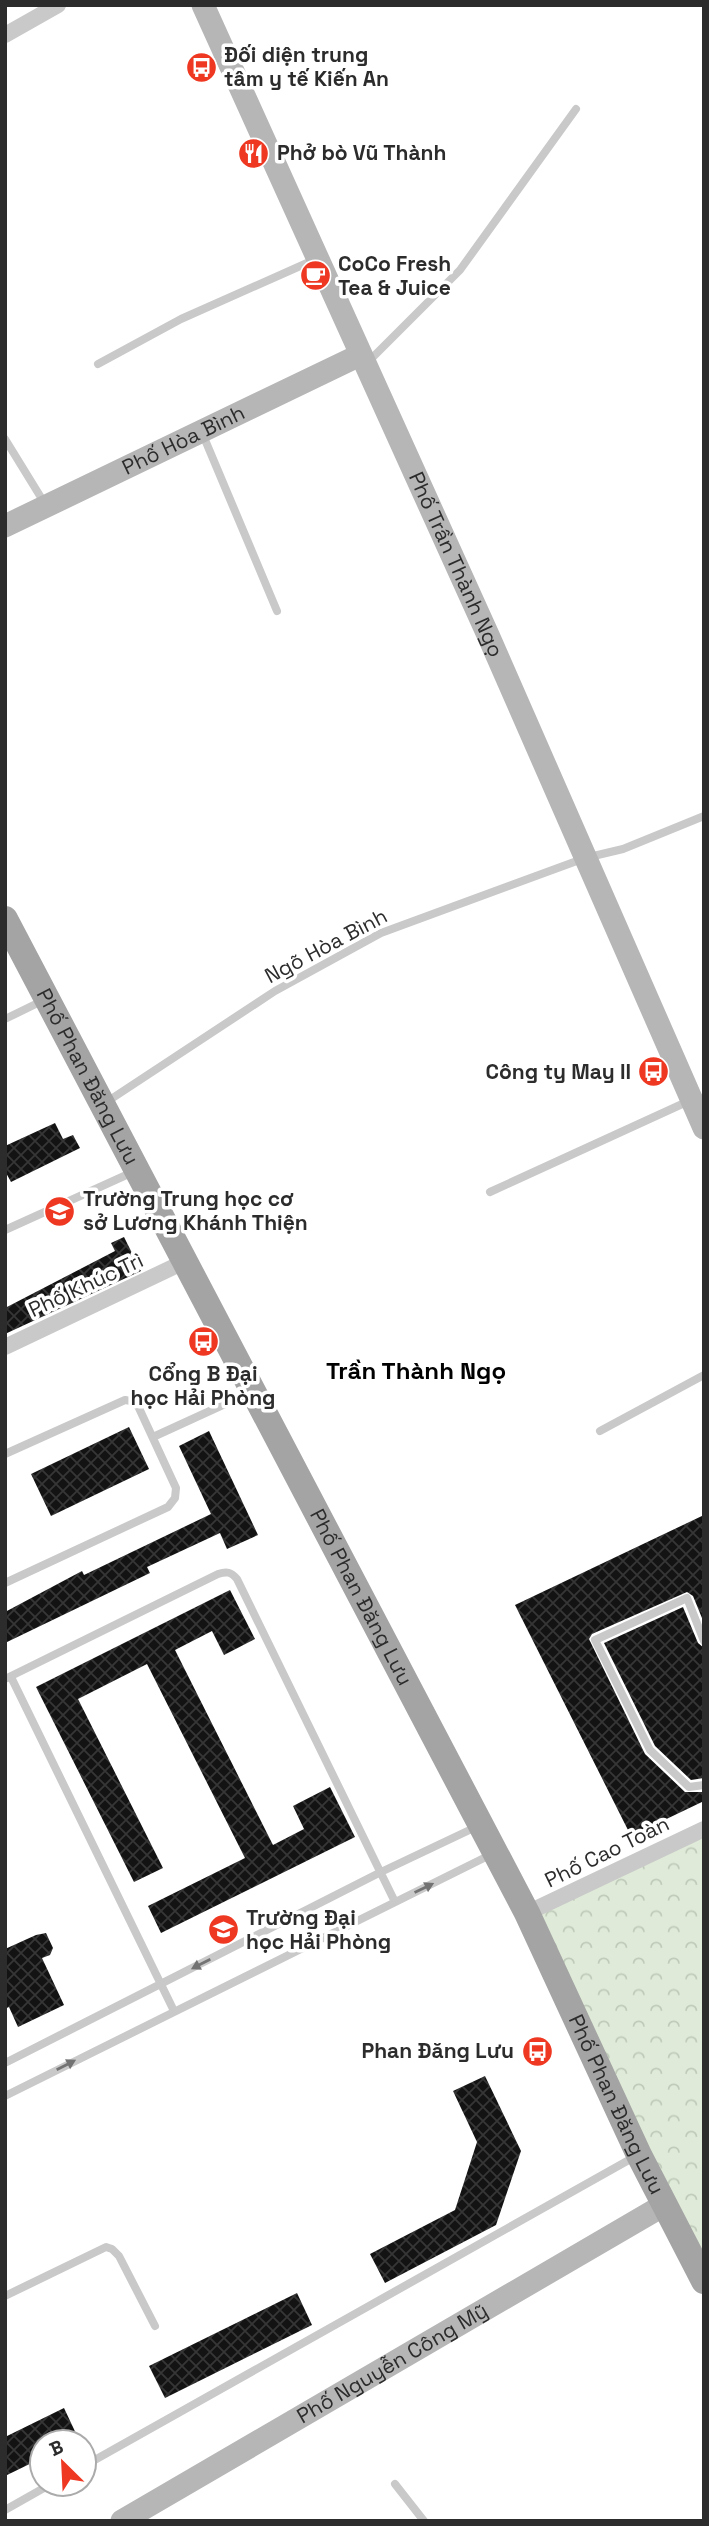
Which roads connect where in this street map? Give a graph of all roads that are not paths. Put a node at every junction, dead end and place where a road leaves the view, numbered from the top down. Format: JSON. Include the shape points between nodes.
{"nodes":[{"id":1,"x":203,"y":5,"type":"edge"},
{"id":2,"x":55,"y":6,"type":"edge"},
{"id":3,"x":5,"y":35,"type":"edge"},
{"id":4,"x":576,"y":109,"type":"dead end"},
{"id":5,"x":317,"y":258,"type":"junction"},
{"id":6,"x":363,"y":359,"type":"junction"},
{"id":7,"x":98,"y":364,"type":"dead end"},
{"id":8,"x":202,"y":432,"type":"junction"},
{"id":9,"x":5,"y":439,"type":"edge"},
{"id":10,"x":46,"y":507,"type":"junction"},
{"id":11,"x":5,"y":526,"type":"edge"},
{"id":12,"x":278,"y":611,"type":"dead end"},
{"id":13,"x":704,"y":816,"type":"edge"},
{"id":14,"x":585,"y":858,"type":"junction"},
{"id":15,"x":5,"y":919,"type":"edge"},
{"id":16,"x":47,"y":999,"type":"junction"},
{"id":17,"x":5,"y":1018,"type":"edge"},
{"id":18,"x":691,"y":1100,"type":"junction"},
{"id":19,"x":103,"y":1105,"type":"junction"},
{"id":20,"x":704,"y":1128,"type":"edge"},
{"id":21,"x":137,"y":1170,"type":"junction"},
{"id":22,"x":490,"y":1192,"type":"dead end"},
{"id":23,"x":5,"y":1230,"type":"edge"},
{"id":24,"x":186,"y":1261,"type":"junction"},
{"id":25,"x":5,"y":1347,"type":"edge"},
{"id":26,"x":704,"y":1375,"type":"edge"},
{"id":27,"x":254,"y":1391,"type":"junction"},
{"id":28,"x":600,"y":1431,"type":"dead end"},
{"id":29,"x":153,"y":1437,"type":"junction"},
{"id":30,"x":5,"y":1454,"type":"edge"},
{"id":31,"x":5,"y":1583,"type":"edge"},
{"id":32,"x":704,"y":1641,"type":"edge"},
{"id":33,"x":8,"y":1678,"type":"edge"},
{"id":34,"x":704,"y":1785,"type":"edge"},
{"id":35,"x":481,"y":1825,"type":"junction"},
{"id":36,"x":704,"y":1829,"type":"edge"},
{"id":37,"x":495,"y":1852,"type":"junction"},
{"id":38,"x":381,"y":1872,"type":"junction"},
{"id":39,"x":395,"y":1902,"type":"junction"},
{"id":40,"x":527,"y":1913,"type":"junction"},
{"id":41,"x":161,"y":1984,"type":"junction"},
{"id":42,"x":174,"y":2011,"type":"junction"},
{"id":43,"x":5,"y":2063,"type":"edge"},
{"id":44,"x":5,"y":2096,"type":"edge"},
{"id":45,"x":639,"y":2155,"type":"junction"},
{"id":46,"x":664,"y":2205,"type":"junction"},
{"id":47,"x":700,"y":2266,"type":"edge"},
{"id":48,"x":5,"y":2296,"type":"edge"},
{"id":49,"x":155,"y":2326,"type":"dead end"},
{"id":50,"x":98,"y":2458,"type":"edge"},
{"id":51,"x":395,"y":2484,"type":"dead end"},
{"id":52,"x":28,"y":2497,"type":"edge"},
{"id":53,"x":5,"y":2510,"type":"edge"},
{"id":54,"x":122,"y":2521,"type":"edge"},
{"id":55,"x":424,"y":2521,"type":"edge"}],
"edges":[{"from":1,"to":5,"type":"main road","name":"Phố Trần Thành Ngọ"},
{"from":2,"to":3,"type":"street"},
{"from":4,"to":6,"type":"lane","via":[[460,270]]},
{"from":5,"to":6,"type":"main road","name":"Phố Trần Thành Ngọ"},
{"from":5,"to":7,"type":"lane","via":[[181,319]]},
{"from":6,"to":8,"type":"main road","name":"Phố Hòa Bình"},
{"from":6,"to":14,"type":"main road","name":"Phố Trần Thành Ngọ"},
{"from":8,"to":10,"type":"main road","name":"Phố Hòa Bình"},
{"from":8,"to":12,"type":"lane"},
{"from":9,"to":10,"type":"lane"},
{"from":10,"to":11,"type":"main road","name":"Phố Hòa Bình"},
{"from":13,"to":14,"type":"lane","name":"Ngõ Hòa Bình","via":[[623,849]]},
{"from":14,"to":18,"type":"main road","name":"Phố Trần Thành Ngọ"},
{"from":14,"to":19,"type":"lane","name":"Ngõ Hòa Bình","via":[[382,933],[275,991]]},
{"from":15,"to":16,"type":"main road","name":"Phố Phan Đăng Lưu"},
{"from":16,"to":17,"type":"lane"},
{"from":16,"to":19,"type":"main road","name":"Phố Phan Đăng Lưu"},
{"from":18,"to":20,"type":"main road","name":"Phố Trần Thành Ngọ"},
{"from":18,"to":22,"type":"lane"},
{"from":19,"to":21,"type":"main road","name":"Phố Phan Đăng Lưu"},
{"from":21,"to":23,"type":"lane"},
{"from":21,"to":24,"type":"main road","name":"Phố Phan Đăng Lưu"},
{"from":24,"to":25,"type":"street","name":"Phố Khúc Trì"},
{"from":24,"to":27,"type":"main road","name":"Phố Phan Đăng Lưu"},
{"from":26,"to":28,"type":"lane"},
{"from":27,"to":29,"type":"lane"},
{"from":27,"to":35,"type":"main road","name":"Phố Phan Đăng Lưu"},
{"from":29,"to":30,"type":"lane","via":[[138,1406],[125,1400]]},
{"from":29,"to":31,"type":"lane","via":[[176,1488],[168,1507]]},
{"from":32,"to":34,"type":"lane","via":[[687,1598],[595,1640],[650,1750],[689,1787]]},
{"from":33,"to":38,"type":"lane","via":[[218,1574],[232,1573]]},
{"from":33,"to":41,"type":"lane"},
{"from":35,"to":37,"type":"main road","name":"Phố Phan Đăng Lưu"},
{"from":35,"to":38,"type":"lane"},
{"from":36,"to":40,"type":"street","name":"Phố Cao Toàn"},
{"from":39,"to":37,"type":"lane","one_way":true},
{"from":37,"to":40,"type":"main road","name":"Phố Phan Đăng Lưu"},
{"from":38,"to":39,"type":"lane"},
{"from":38,"to":41,"type":"lane","one_way":true},
{"from":39,"to":42,"type":"lane"},
{"from":40,"to":45,"type":"main road","name":"Phố Phan Đăng Lưu"},
{"from":41,"to":42,"type":"lane"},
{"from":41,"to":43,"type":"lane"},
{"from":44,"to":42,"type":"lane","one_way":true},
{"from":45,"to":46,"type":"main road","name":"Phố Phan Đăng Lưu"},
{"from":45,"to":50,"type":"lane"},
{"from":46,"to":47,"type":"main road","name":"Phố Phan Đăng Lưu"},
{"from":46,"to":54,"type":"main road","name":"Phố Nguyễn Công Mỹ"},
{"from":48,"to":49,"type":"lane","via":[[106,2247],[119,2256]]},
{"from":51,"to":55,"type":"lane"},
{"from":52,"to":53,"type":"lane"}]}
